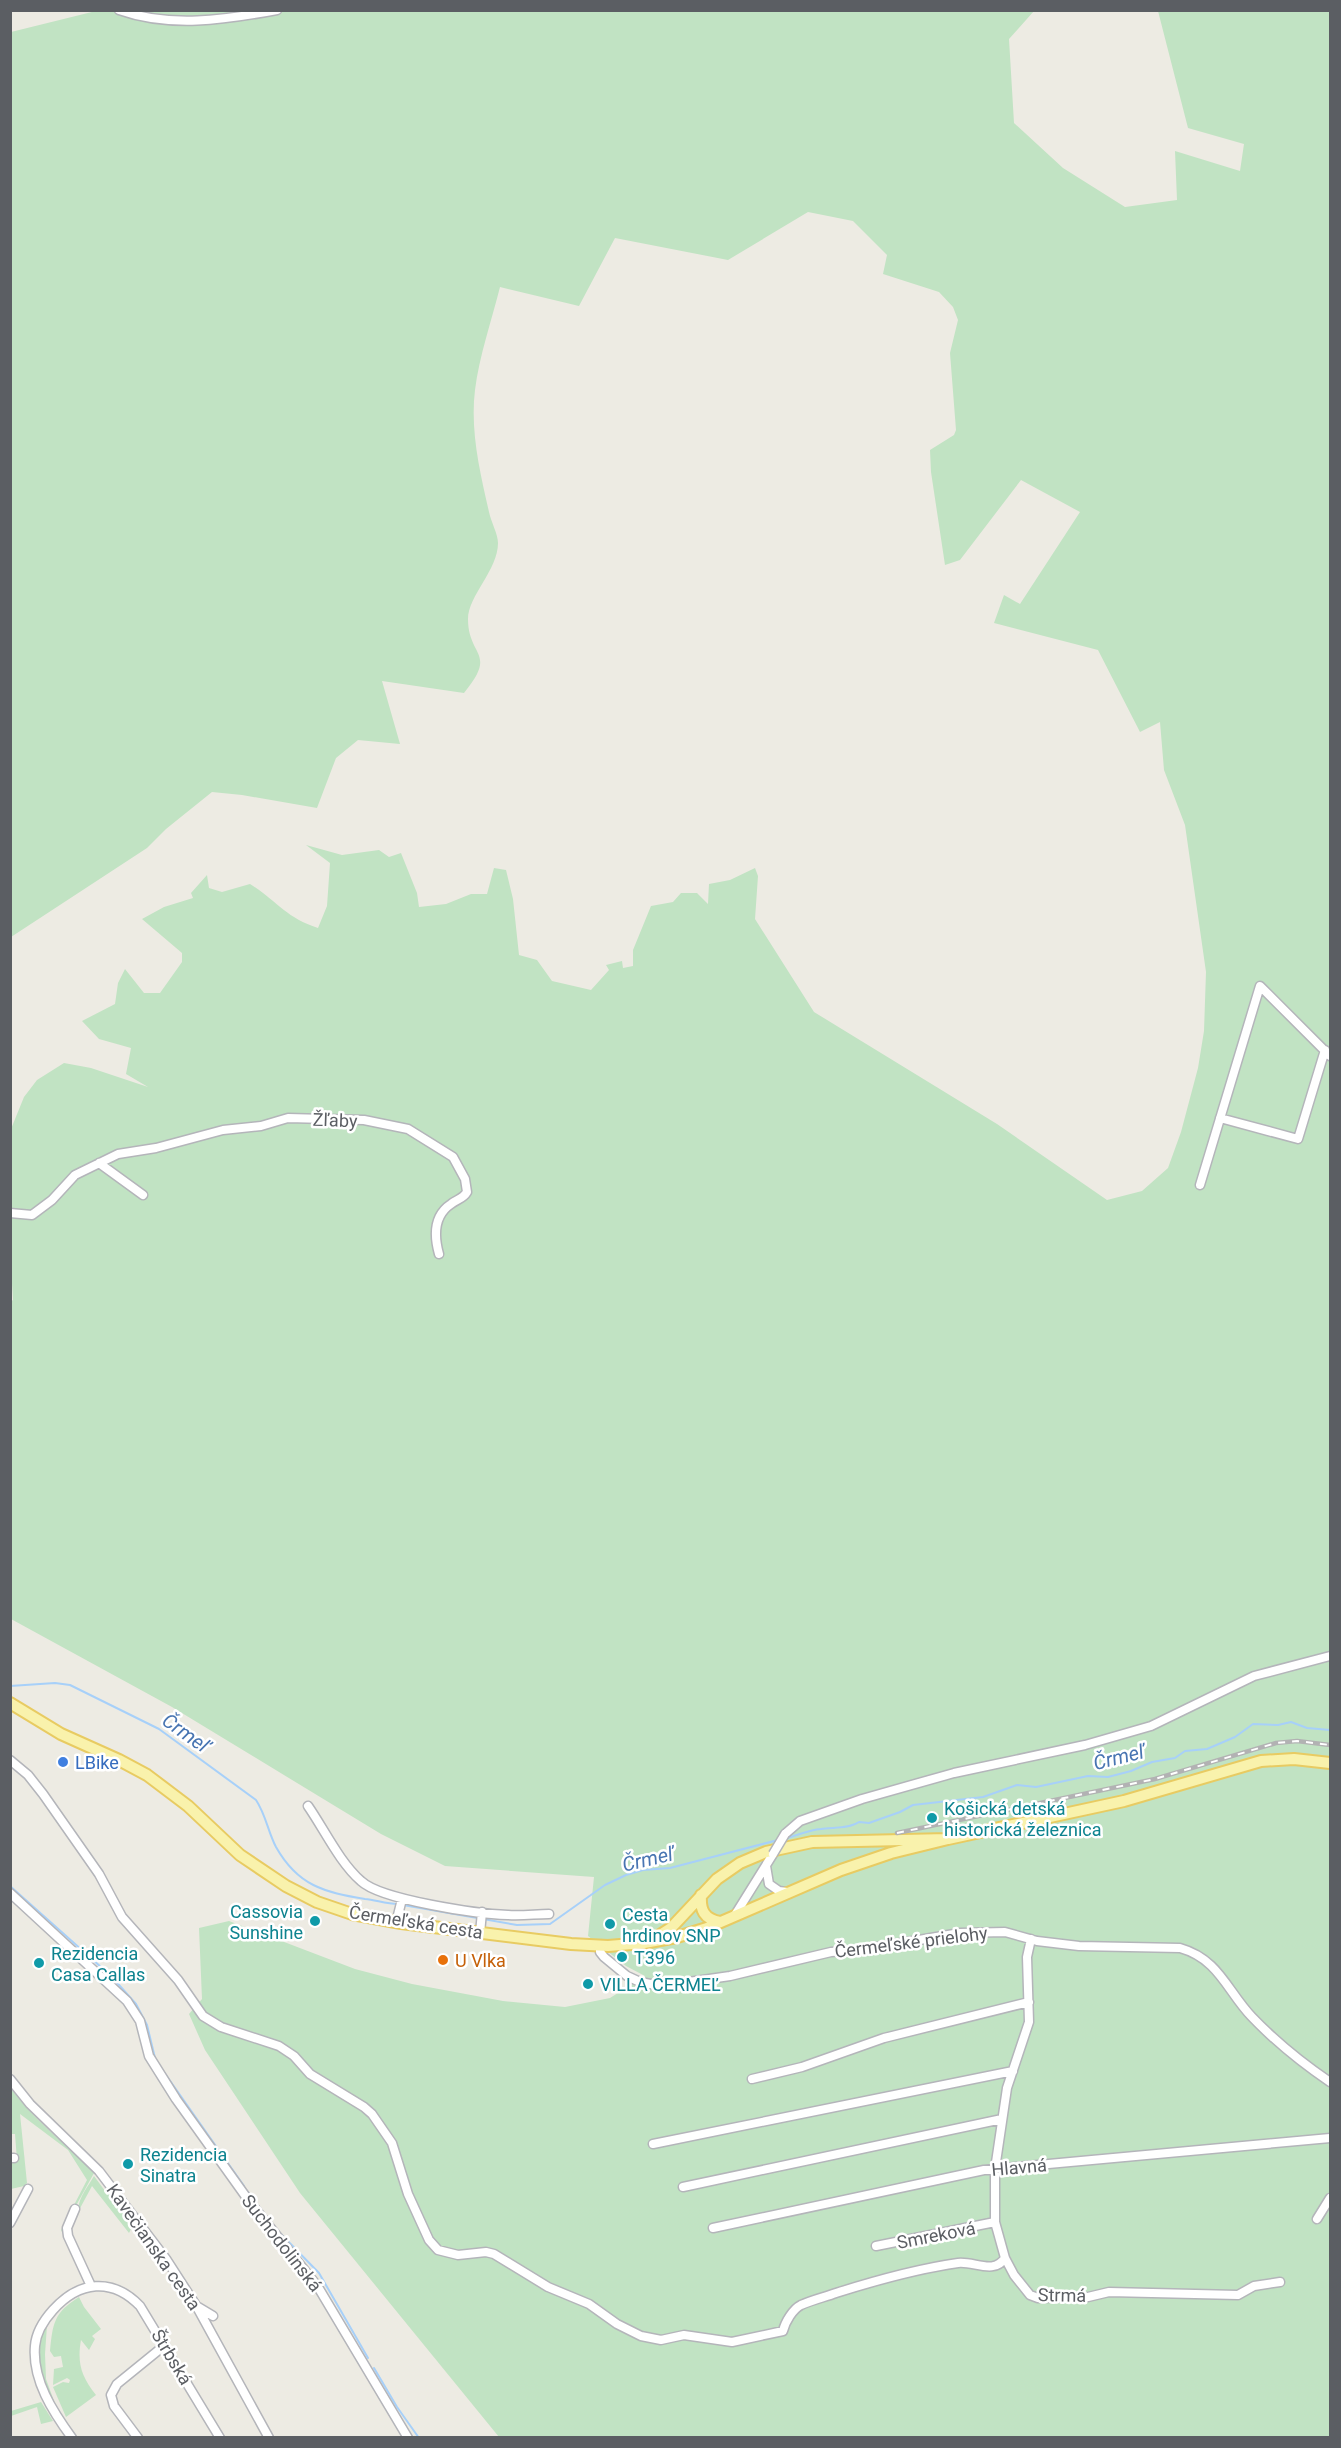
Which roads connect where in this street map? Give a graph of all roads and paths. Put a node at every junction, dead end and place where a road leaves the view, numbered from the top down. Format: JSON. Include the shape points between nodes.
{"nodes":[{"id":1,"x":119,"y":10,"type":"edge"},
{"id":2,"x":277,"y":10,"type":"edge"},
{"id":3,"x":1328,"y":1053,"type":"edge"},
{"id":4,"x":1220,"y":1118,"type":"junction"},
{"id":5,"x":99,"y":1162,"type":"junction"},
{"id":6,"x":1200,"y":1185,"type":"dead end"},
{"id":7,"x":143,"y":1195,"type":"dead end"},
{"id":8,"x":10,"y":1213,"type":"edge"},
{"id":9,"x":439,"y":1254,"type":"dead end"},
{"id":10,"x":1330,"y":1656,"type":"edge"},
{"id":11,"x":10,"y":1703,"type":"edge"},
{"id":12,"x":10,"y":1760,"type":"edge"},
{"id":13,"x":1330,"y":1763,"type":"edge"},
{"id":14,"x":308,"y":1806,"type":"dead end"},
{"id":15,"x":948,"y":1839,"type":"junction"},
{"id":16,"x":898,"y":1842,"type":"junction"},
{"id":17,"x":891,"y":1853,"type":"junction"},
{"id":18,"x":766,"y":1866,"type":"junction"},
{"id":19,"x":787,"y":1892,"type":"junction"},
{"id":20,"x":10,"y":1893,"type":"edge"},
{"id":21,"x":701,"y":1895,"type":"junction"},
{"id":22,"x":401,"y":1904,"type":"junction"},
{"id":23,"x":549,"y":1914,"type":"dead end"},
{"id":24,"x":735,"y":1915,"type":"junction"},
{"id":25,"x":482,"y":1921,"type":"junction"},
{"id":26,"x":720,"y":1922,"type":"junction"},
{"id":27,"x":396,"y":1923,"type":"junction"},
{"id":28,"x":1031,"y":1939,"type":"junction"},
{"id":29,"x":644,"y":1943,"type":"junction"},
{"id":30,"x":600,"y":1947,"type":"junction"},
{"id":31,"x":1029,"y":2002,"type":"junction"},
{"id":32,"x":1013,"y":2071,"type":"junction"},
{"id":33,"x":10,"y":2079,"type":"edge"},
{"id":34,"x":752,"y":2079,"type":"dead end"},
{"id":35,"x":1330,"y":2082,"type":"edge"},
{"id":36,"x":1002,"y":2119,"type":"junction"},
{"id":37,"x":1330,"y":2138,"type":"edge"},
{"id":38,"x":653,"y":2144,"type":"dead end"},
{"id":39,"x":995,"y":2169,"type":"junction"},
{"id":40,"x":683,"y":2187,"type":"dead end"},
{"id":41,"x":28,"y":2189,"type":"dead end"},
{"id":42,"x":1330,"y":2198,"type":"edge"},
{"id":43,"x":75,"y":2209,"type":"dead end"},
{"id":44,"x":1317,"y":2219,"type":"dead end"},
{"id":45,"x":995,"y":2222,"type":"junction"},
{"id":46,"x":10,"y":2223,"type":"edge"},
{"id":47,"x":713,"y":2228,"type":"dead end"},
{"id":48,"x":876,"y":2246,"type":"dead end"},
{"id":49,"x":1005,"y":2258,"type":"junction"},
{"id":50,"x":1280,"y":2282,"type":"dead end"},
{"id":51,"x":91,"y":2286,"type":"junction"},
{"id":52,"x":197,"y":2307,"type":"junction"},
{"id":53,"x":213,"y":2316,"type":"dead end"},
{"id":54,"x":165,"y":2345,"type":"junction"},
{"id":55,"x":72,"y":2438,"type":"edge"},
{"id":56,"x":138,"y":2438,"type":"edge"},
{"id":57,"x":220,"y":2438,"type":"edge"},
{"id":58,"x":269,"y":2438,"type":"edge"},
{"id":59,"x":408,"y":2438,"type":"edge"}],
"edges":[{"from":1,"to":2,"type":"street","via":[[142,18],[203,21]]},
{"from":3,"to":4,"type":"street","via":[[1298,1139]]},
{"from":3,"to":4,"type":"street","via":[[1260,986]]},
{"from":4,"to":6,"type":"street"},
{"from":5,"to":7,"type":"street"},
{"from":5,"to":8,"type":"street","name":"Žľaby","via":[[75,1175],[32,1215]]},
{"from":5,"to":9,"type":"street","name":"Žľaby","via":[[118,1154],[288,1118],[364,1120],[408,1129],[453,1157],[465,1179],[465,1195],[448,1206],[437,1225],[434,1239]]},
{"from":10,"to":18,"type":"street","bridge":true,"via":[[1254,1676],[1151,1726],[1085,1745],[954,1773],[800,1821],[785,1834]]},
{"from":11,"to":27,"type":"main road","name":"Čermeľská cesta","via":[[47,1727],[154,1780],[240,1855],[286,1886],[317,1902]]},
{"from":12,"to":49,"type":"street","via":[[43,1794],[99,1874],[129,1927],[171,1971],[203,2016],[221,2027],[279,2046],[310,2074],[372,2114],[392,2143],[408,2194],[429,2240],[438,2250],[458,2255],[494,2254],[641,2336],[661,2340],[684,2335],[732,2342],[783,2331],[799,2306],[864,2284],[918,2269],[966,2262],[991,2267]]},
{"from":13,"to":15,"type":"main road","via":[[1261,1761],[1124,1801]]},
{"from":14,"to":22,"type":"street","via":[[360,1881]]},
{"from":15,"to":16,"type":"main road"},
{"from":15,"to":17,"type":"main road","name":"Čermeľská cesta"},
{"from":16,"to":17,"type":"main road","via":[[898,1848]]},
{"from":16,"to":21,"type":"main road","via":[[812,1842],[766,1852],[731,1869]]},
{"from":17,"to":19,"type":"main road","name":"Čermeľská cesta"},
{"from":18,"to":19,"type":"street","via":[[769,1884]]},
{"from":18,"to":24,"type":"street"},
{"from":19,"to":24,"type":"main road","name":"Čermeľská cesta"},
{"from":20,"to":59,"type":"street","name":"Suchodolinská","via":[[127,2001],[140,2021],[149,2056],[170,2090],[242,2192],[318,2287]]},
{"from":21,"to":26,"type":"main road","via":[[704,1914]]},
{"from":21,"to":29,"type":"main road","via":[[671,1928]]},
{"from":22,"to":25,"type":"street"},
{"from":22,"to":27,"type":"street"},
{"from":23,"to":25,"type":"street","via":[[506,1915]]},
{"from":24,"to":26,"type":"main road","name":"Čermeľská cesta"},
{"from":25,"to":27,"type":"main road","name":"Čermeľská cesta"},
{"from":25,"to":30,"type":"main road","name":"Čermeľská cesta"},
{"from":26,"to":29,"type":"main road","name":"Čermeľská cesta","via":[[688,1934]]},
{"from":28,"to":30,"type":"street","name":"Čermeľské prielohy","via":[[1005,1932],[960,1933],[831,1952],[738,1975],[661,1986],[627,1976],[604,1957]]},
{"from":28,"to":31,"type":"street","name":"Strmá","via":[[1027,1957]]},
{"from":28,"to":35,"type":"street","name":"Čermeľské prielohy","via":[[1079,1946],[1170,1947],[1189,1951],[1218,1972],[1251,2016],[1285,2049]]},
{"from":29,"to":30,"type":"main road","name":"Čermeľská cesta"},
{"from":31,"to":32,"type":"street","name":"Strmá","via":[[1029,2022]]},
{"from":31,"to":34,"type":"street","via":[[884,2038],[802,2067]]},
{"from":32,"to":36,"type":"street","name":"Strmá"},
{"from":32,"to":38,"type":"street"},
{"from":33,"to":52,"type":"street","name":"Kavečianska cesta","via":[[30,2104],[99,2170]]},
{"from":36,"to":39,"type":"street","name":"Strmá"},
{"from":36,"to":40,"type":"street"},
{"from":37,"to":39,"type":"street","name":"Hlavná"},
{"from":39,"to":45,"type":"street","name":"Strmá"},
{"from":39,"to":47,"type":"street","name":"Hlavná"},
{"from":41,"to":46,"type":"street"},
{"from":42,"to":44,"type":"street"},
{"from":43,"to":51,"type":"street","via":[[68,2236]]},
{"from":45,"to":48,"type":"street","name":"Smreková"},
{"from":45,"to":49,"type":"street","name":"Strmá"},
{"from":49,"to":50,"type":"street","name":"Strmá","via":[[1030,2295],[1038,2298],[1088,2297],[1109,2292],[1238,2295],[1254,2286]]},
{"from":51,"to":54,"type":"street","name":"Štrbská","via":[[112,2288],[130,2296]]},
{"from":51,"to":55,"type":"street","via":[[59,2303],[42,2325],[35,2346],[36,2366],[47,2399]]},
{"from":52,"to":53,"type":"street"},
{"from":52,"to":58,"type":"street","name":"Kavečianska cesta"},
{"from":54,"to":56,"type":"street","via":[[117,2384],[111,2395],[114,2406]]},
{"from":54,"to":57,"type":"street","name":"Štrbská"}]}
